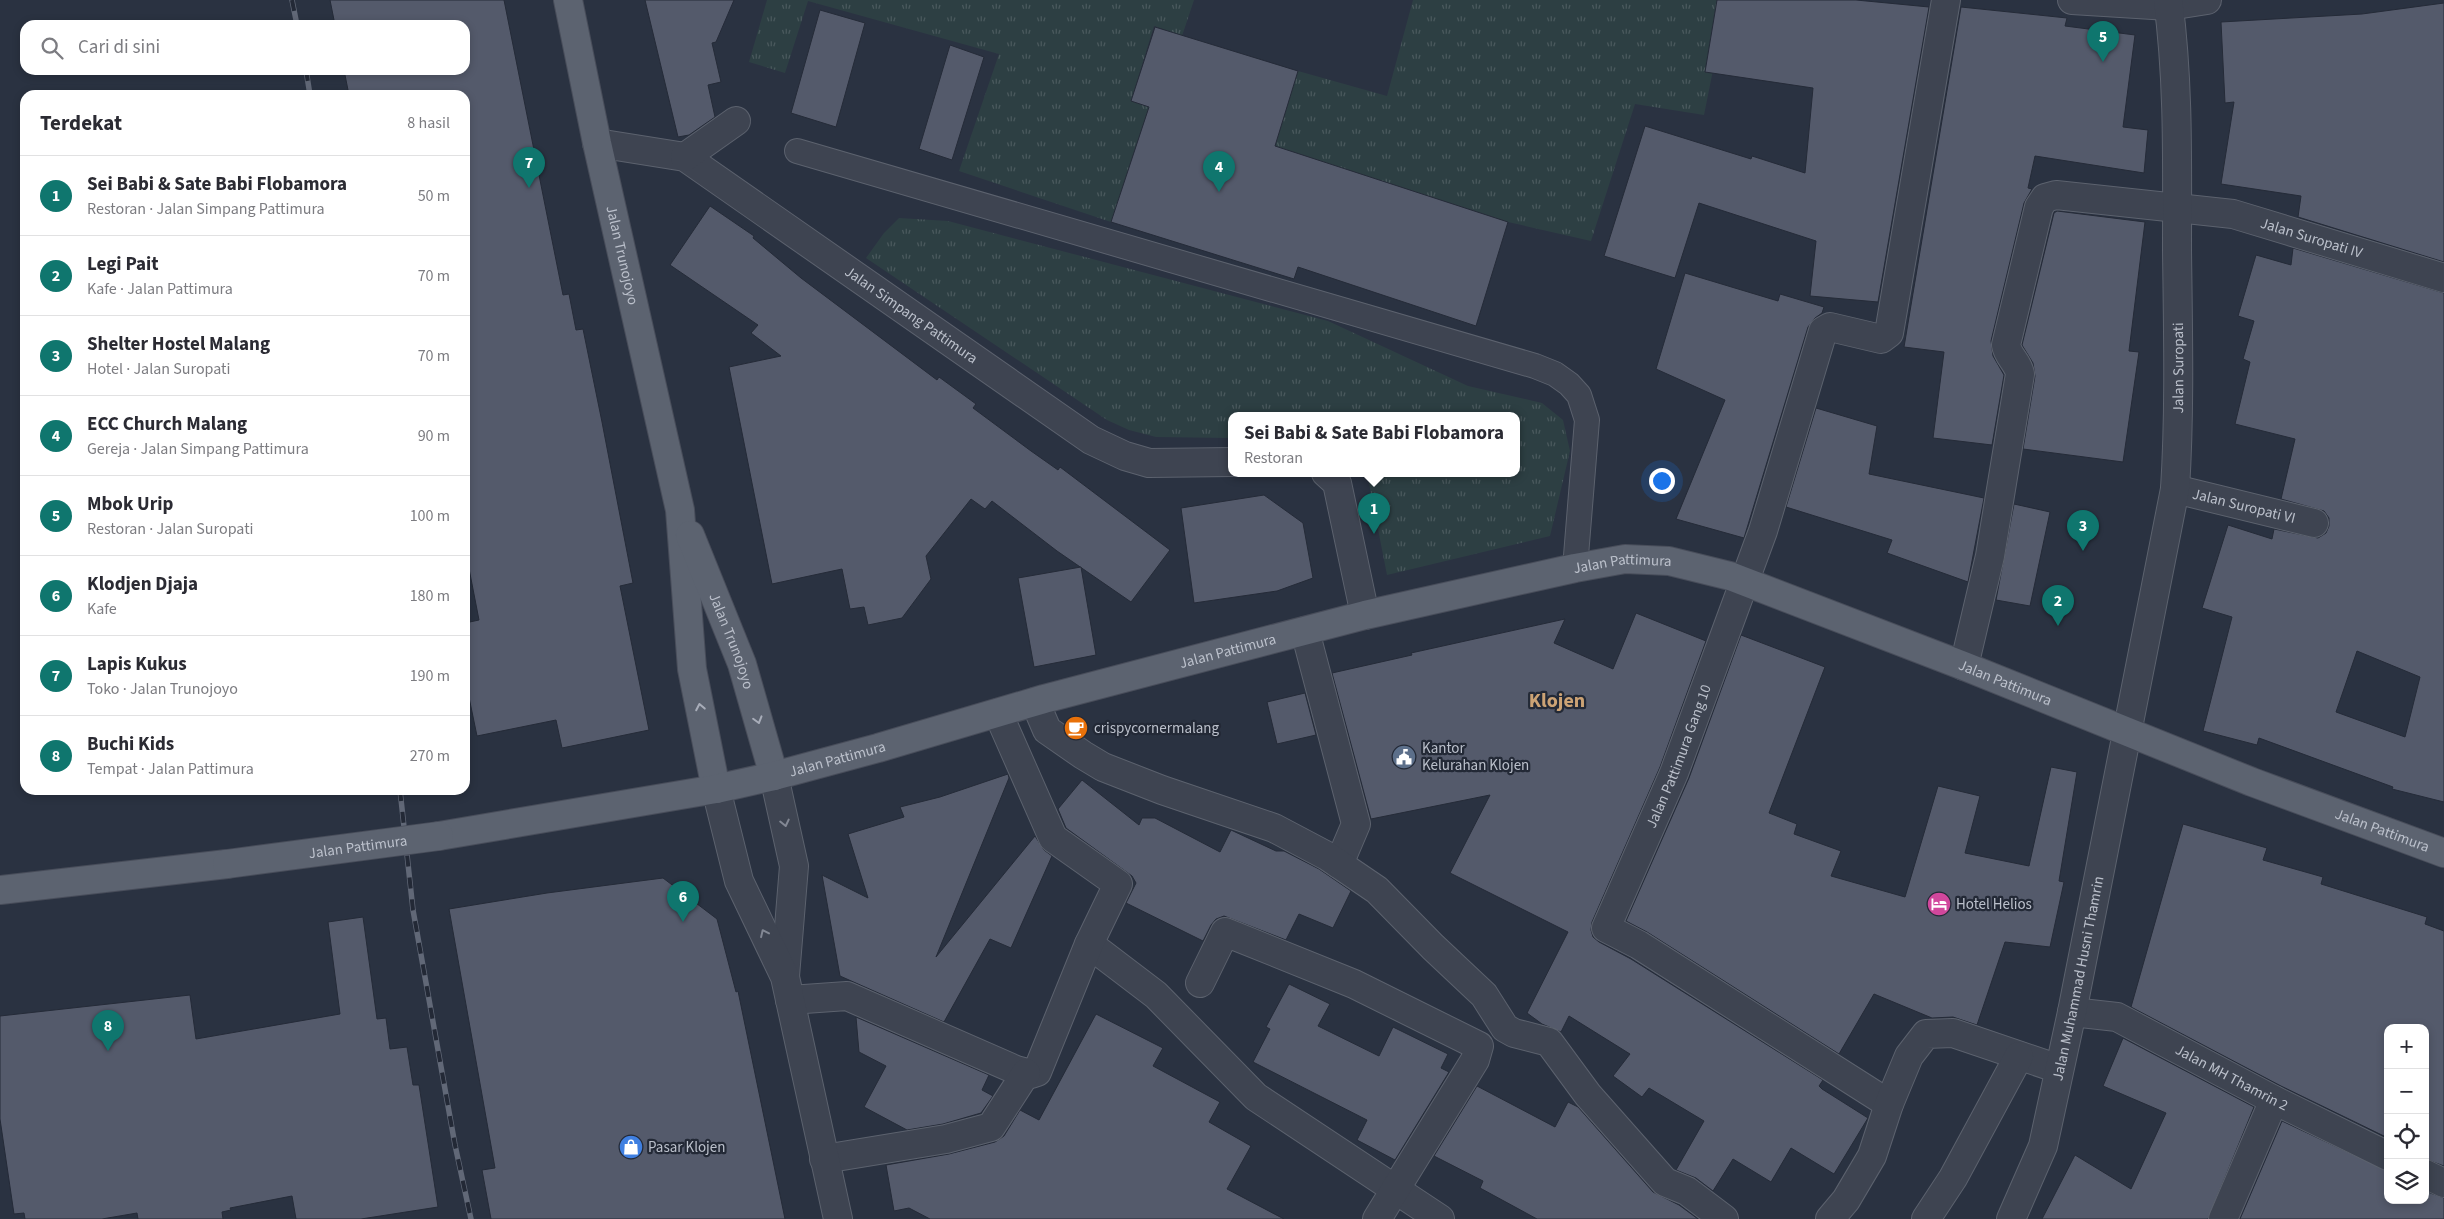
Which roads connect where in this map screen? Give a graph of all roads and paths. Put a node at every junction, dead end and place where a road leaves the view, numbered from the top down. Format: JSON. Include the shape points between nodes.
{"nodes":[{"id":1,"x":568,"y":0,"type":"edge"},
{"id":2,"x":1946,"y":0,"type":"edge"},
{"id":3,"x":2072,"y":0,"type":"edge"},
{"id":4,"x":2207,"y":0,"type":"edge"},
{"id":5,"x":2169,"y":3,"type":"edge"},
{"id":6,"x":736,"y":121,"type":"dead end"},
{"id":7,"x":597,"y":143,"type":"junction"},
{"id":8,"x":797,"y":151,"type":"dead end"},
{"id":9,"x":685,"y":157,"type":"junction"},
{"id":10,"x":2177,"y":207,"type":"junction"},
{"id":11,"x":2444,"y":278,"type":"edge"},
{"id":12,"x":1228,"y":462,"type":"edge"},
{"id":13,"x":1330,"y":477,"type":"edge"},
{"id":14,"x":2175,"y":489,"type":"junction"},
{"id":15,"x":680,"y":510,"type":"junction"},
{"id":16,"x":2314,"y":524,"type":"dead end"},
{"id":17,"x":1575,"y":568,"type":"junction"},
{"id":18,"x":1743,"y":582,"type":"junction"},
{"id":19,"x":1365,"y":615,"type":"junction"},
{"id":20,"x":1305,"y":631,"type":"junction"},
{"id":21,"x":1964,"y":666,"type":"junction"},
{"id":22,"x":1035,"y":702,"type":"junction"},
{"id":23,"x":998,"y":714,"type":"junction"},
{"id":24,"x":2128,"y":732,"type":"junction"},
{"id":25,"x":774,"y":776,"type":"junction"},
{"id":26,"x":716,"y":789,"type":"junction"},
{"id":27,"x":2444,"y":853,"type":"edge"},
{"id":28,"x":1339,"y":864,"type":"junction"},
{"id":29,"x":0,"y":890,"type":"edge"},
{"id":30,"x":1089,"y":944,"type":"junction"},
{"id":31,"x":1200,"y":983,"type":"dead end"},
{"id":32,"x":787,"y":989,"type":"junction"},
{"id":33,"x":2072,"y":1012,"type":"junction"},
{"id":34,"x":2019,"y":1056,"type":"junction"},
{"id":35,"x":2059,"y":1069,"type":"junction"},
{"id":36,"x":1026,"y":1073,"type":"junction"},
{"id":37,"x":2274,"y":1100,"type":"junction"},
{"id":38,"x":1889,"y":1104,"type":"junction"},
{"id":39,"x":2384,"y":1154,"type":"edge"},
{"id":40,"x":824,"y":1159,"type":"junction"},
{"id":41,"x":2429,"y":1176,"type":"edge"},
{"id":42,"x":2444,"y":1183,"type":"edge"},
{"id":43,"x":1394,"y":1190,"type":"junction"},
{"id":44,"x":838,"y":1219,"type":"edge"},
{"id":45,"x":1377,"y":1219,"type":"edge"},
{"id":46,"x":1440,"y":1219,"type":"edge"},
{"id":47,"x":1724,"y":1219,"type":"edge"},
{"id":48,"x":1830,"y":1219,"type":"edge"},
{"id":49,"x":1926,"y":1219,"type":"edge"},
{"id":50,"x":2011,"y":1219,"type":"edge"},
{"id":51,"x":2223,"y":1219,"type":"edge"}],
"edges":[{"from":1,"to":7,"type":"main road","name":"Jalan Trunojoyo"},
{"from":2,"to":18,"type":"street","name":"Jalan Pattimura Gang 10","via":[[1889,333],[1881,339],[1830,328],[1823,331],[1763,530]]},
{"from":3,"to":5,"type":"street"},
{"from":4,"to":5,"type":"street"},
{"from":5,"to":10,"type":"street","name":"Jalan Suropati","via":[[2176,70]]},
{"from":6,"to":9,"type":"street"},
{"from":7,"to":9,"type":"street","name":"Jalan Simpang Pattimura"},
{"from":7,"to":15,"type":"main road","name":"Jalan Trunojoyo"},
{"from":8,"to":17,"type":"lane","via":[[1555,374],[1579,395],[1587,420]]},
{"from":9,"to":12,"type":"street","name":"Jalan Simpang Pattimura","via":[[1092,440],[1149,463]]},
{"from":10,"to":11,"type":"street","name":"Jalan Suropati IV","via":[[2233,214]]},
{"from":10,"to":14,"type":"street","name":"Jalan Suropati","via":[[2178,442]]},
{"from":10,"to":21,"type":"street","name":"Jalan Suropati IV","via":[[2056,195],[2044,198],[2039,207],[2006,345],[2007,354],[2018,364],[2020,374],[1990,556]]},
{"from":13,"to":19,"type":"street","via":[[1337,483]]},
{"from":14,"to":16,"type":"street","name":"Jalan Suropati VI"},
{"from":14,"to":24,"type":"street","name":"Jalan Suropati"},
{"from":15,"to":25,"type":"main road","name":"Jalan Trunojoyo","one_way":true,"via":[[742,664]]},
{"from":26,"to":15,"type":"main road","name":"Jalan Trunojoyo","one_way":true,"via":[[692,669]]},
{"from":17,"to":18,"type":"main road","name":"Jalan Pattimura","via":[[1625,559],[1669,561]]},
{"from":17,"to":19,"type":"main road","name":"Jalan Pattimura"},
{"from":18,"to":21,"type":"main road","name":"Jalan Pattimura"},
{"from":18,"to":38,"type":"street","name":"Jalan Pattimura Gang 10","via":[[1674,773],[1606,928],[1639,945]]},
{"from":19,"to":20,"type":"main road","name":"Jalan Pattimura"},
{"from":20,"to":22,"type":"main road","name":"Jalan Pattimura"},
{"from":20,"to":28,"type":"street","via":[[1356,824]]},
{"from":21,"to":24,"type":"main road","name":"Jalan Pattimura"},
{"from":22,"to":23,"type":"main road","name":"Jalan Pattimura"},
{"from":22,"to":28,"type":"street","via":[[1046,730],[1103,767],[1274,828]]},
{"from":23,"to":25,"type":"main road","name":"Jalan Pattimura"},
{"from":23,"to":30,"type":"street","via":[[1053,838],[1118,884]]},
{"from":24,"to":27,"type":"main road","name":"Jalan Pattimura"},
{"from":24,"to":33,"type":"street","name":"Jalan Muhammad Husni Thamrin"},
{"from":25,"to":26,"type":"main road","name":"Jalan Pattimura"},
{"from":25,"to":32,"type":"street","one_way":true,"via":[[794,866]]},
{"from":26,"to":29,"type":"main road","name":"Jalan Pattimura","bridge":true,"via":[[438,836]]},
{"from":32,"to":26,"type":"street","one_way":true,"via":[[739,880]]},
{"from":28,"to":47,"type":"street","via":[[1377,890],[1484,995],[1505,1028],[1549,1042],[1588,1095],[1665,1182],[1687,1191]]},
{"from":30,"to":36,"type":"street","via":[[1040,1067],[1037,1072]]},
{"from":30,"to":43,"type":"street","via":[[1156,994],[1256,1097]]},
{"from":31,"to":43,"type":"street","via":[[1225,932],[1354,984],[1479,1046],[1475,1060]]},
{"from":32,"to":36,"type":"street","via":[[847,996]]},
{"from":32,"to":40,"type":"street"},
{"from":33,"to":35,"type":"street","name":"Jalan Muhammad Husni Thamrin"},
{"from":33,"to":37,"type":"street","name":"Jalan MH Thamrin 2","via":[[2117,1017]]},
{"from":34,"to":35,"type":"street"},
{"from":34,"to":38,"type":"street","via":[[1953,1033],[1926,1034],[1909,1056]]},
{"from":34,"to":49,"type":"street","via":[[1953,1178]]},
{"from":35,"to":50,"type":"street","name":"Jalan Muhammad Husni Thamrin","via":[[2043,1146]]},
{"from":36,"to":40,"type":"street","via":[[991,1127],[946,1139]]},
{"from":37,"to":39,"type":"street","name":"Jalan MH Thamrin 2"},
{"from":37,"to":51,"type":"street"},
{"from":38,"to":48,"type":"street","via":[[1872,1156],[1846,1200]]},
{"from":40,"to":44,"type":"street"},
{"from":41,"to":42,"type":"street"},
{"from":43,"to":45,"type":"street"},
{"from":43,"to":46,"type":"street"}]}
